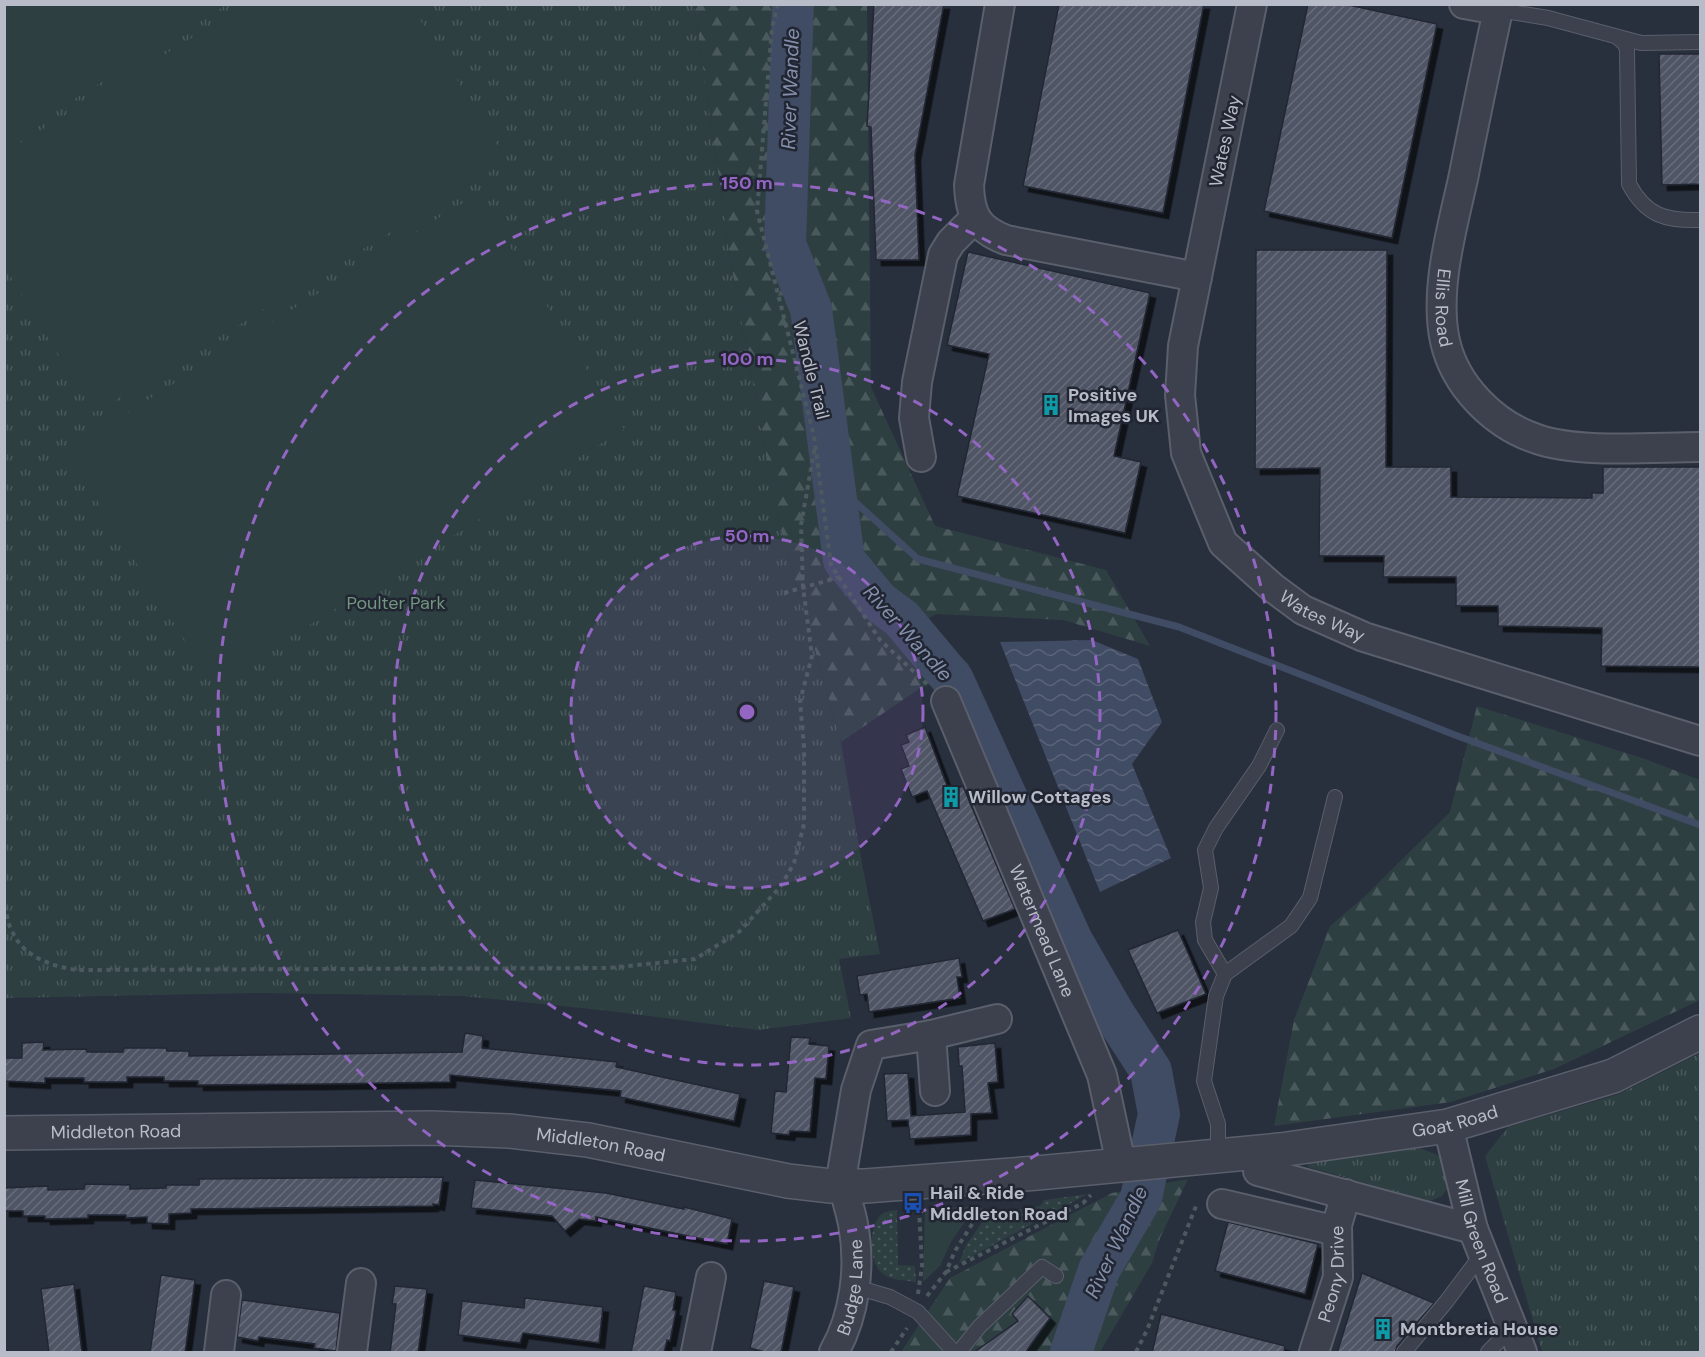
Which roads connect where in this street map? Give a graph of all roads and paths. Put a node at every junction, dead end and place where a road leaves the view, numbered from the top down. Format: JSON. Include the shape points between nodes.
{"nodes":[{"id":1,"x":778,"y":4,"type":"edge"},
{"id":2,"x":1000,"y":4,"type":"edge"},
{"id":3,"x":1252,"y":4,"type":"edge"},
{"id":4,"x":1464,"y":4,"type":"edge"},
{"id":5,"x":1498,"y":10,"type":"junction"},
{"id":6,"x":1529,"y":10,"type":"edge"},
{"id":7,"x":1617,"y":37,"type":"junction"},
{"id":8,"x":1701,"y":42,"type":"edge"},
{"id":9,"x":975,"y":218,"type":"junction"},
{"id":10,"x":1701,"y":220,"type":"edge"},
{"id":11,"x":1197,"y":277,"type":"junction"},
{"id":12,"x":815,"y":446,"type":"junction"},
{"id":13,"x":1701,"y":447,"type":"edge"},
{"id":14,"x":921,"y":457,"type":"dead end"},
{"id":15,"x":840,"y":577,"type":"junction"},
{"id":16,"x":803,"y":587,"type":"junction"},
{"id":17,"x":784,"y":592,"type":"dead end"},
{"id":18,"x":946,"y":701,"type":"joint"},
{"id":19,"x":1276,"y":729,"type":"dead end"},
{"id":20,"x":1701,"y":741,"type":"edge"},
{"id":21,"x":1335,"y":797,"type":"dead end"},
{"id":22,"x":4,"y":906,"type":"edge"},
{"id":23,"x":1225,"y":974,"type":"junction"},
{"id":24,"x":998,"y":1019,"type":"dead end"},
{"id":25,"x":1701,"y":1032,"type":"edge"},
{"id":26,"x":931,"y":1035,"type":"junction"},
{"id":27,"x":935,"y":1091,"type":"dead end"},
{"id":28,"x":1448,"y":1126,"type":"junction"},
{"id":29,"x":4,"y":1133,"type":"edge"},
{"id":30,"x":1206,"y":1157,"type":"junction"},
{"id":31,"x":1121,"y":1164,"type":"junction"},
{"id":32,"x":1258,"y":1171,"type":"dead end"},
{"id":33,"x":843,"y":1185,"type":"junction"},
{"id":34,"x":1098,"y":1188,"type":"dead end"},
{"id":35,"x":1346,"y":1194,"type":"junction"},
{"id":36,"x":1209,"y":1204,"type":"joint"},
{"id":37,"x":919,"y":1206,"type":"dead end"},
{"id":38,"x":983,"y":1207,"type":"dead end"},
{"id":39,"x":1337,"y":1231,"type":"junction"},
{"id":40,"x":1477,"y":1241,"type":"junction"},
{"id":41,"x":946,"y":1272,"type":"junction"},
{"id":42,"x":1056,"y":1276,"type":"dead end"},
{"id":43,"x":711,"y":1277,"type":"dead end"},
{"id":44,"x":361,"y":1283,"type":"dead end"},
{"id":45,"x":856,"y":1287,"type":"junction"},
{"id":46,"x":226,"y":1295,"type":"dead end"},
{"id":47,"x":918,"y":1312,"type":"junction"},
{"id":48,"x":1516,"y":1341,"type":"edge"},
{"id":49,"x":219,"y":1353,"type":"edge"},
{"id":50,"x":352,"y":1353,"type":"edge"},
{"id":51,"x":696,"y":1353,"type":"edge"},
{"id":52,"x":834,"y":1353,"type":"edge"},
{"id":53,"x":891,"y":1353,"type":"edge"},
{"id":54,"x":954,"y":1353,"type":"edge"},
{"id":55,"x":959,"y":1353,"type":"edge"},
{"id":56,"x":1136,"y":1353,"type":"edge"},
{"id":57,"x":1314,"y":1353,"type":"edge"},
{"id":58,"x":1404,"y":1353,"type":"edge"},
{"id":59,"x":1488,"y":1353,"type":"edge"}],
"edges":[{"from":1,"to":12,"type":"path","name":"Wandle Trail","via":[[772,28],[757,211]]},
{"from":2,"to":9,"type":"street","via":[[969,185]]},
{"from":3,"to":11,"type":"street","name":"Wates Way"},
{"from":4,"to":5,"type":"street"},
{"from":5,"to":6,"type":"lane"},
{"from":5,"to":13,"type":"street","name":"Ellis Road","via":[[1447,257],[1442,303],[1449,353],[1468,389],[1483,407],[1517,431],[1539,440],[1593,447]]},
{"from":6,"to":7,"type":"lane"},
{"from":7,"to":8,"type":"lane","via":[[1641,43]]},
{"from":7,"to":10,"type":"lane","via":[[1628,50],[1629,184],[1636,198],[1662,217]]},
{"from":9,"to":11,"type":"street","via":[[990,234],[1006,240]]},
{"from":9,"to":14,"type":"street","via":[[942,255],[917,382],[914,418]]},
{"from":11,"to":20,"type":"street","name":"Wates Way","via":[[1183,346],[1180,395],[1186,453],[1223,543],[1303,610],[1364,637]]},
{"from":12,"to":15,"type":"path","name":"Wandle Trail","via":[[829,557]]},
{"from":12,"to":16,"type":"path","via":[[801,525]]},
{"from":15,"to":16,"type":"path"},
{"from":15,"to":18,"type":"path","name":"Wandle Trail","via":[[880,640]]},
{"from":16,"to":17,"type":"path"},
{"from":16,"to":22,"type":"path","via":[[812,656],[800,701],[804,824],[794,863],[781,886],[739,932],[695,958],[609,968],[77,970],[52,966],[28,952],[13,933]]},
{"from":18,"to":31,"type":"street","name":"Watermead Lane","via":[[1099,1066]]},
{"from":19,"to":23,"type":"lane","via":[[1258,766],[1204,850],[1211,888],[1203,922],[1205,940]]},
{"from":21,"to":23,"type":"lane","via":[[1310,898],[1292,926]]},
{"from":23,"to":30,"type":"lane","via":[[1216,996],[1204,1082],[1218,1124]]},
{"from":24,"to":26,"type":"street"},
{"from":25,"to":28,"type":"street","name":"Goat Road","via":[[1613,1076]]},
{"from":26,"to":27,"type":"street"},
{"from":26,"to":33,"type":"street","name":"Budge Lane","via":[[870,1045],[856,1090]]},
{"from":28,"to":30,"type":"street","name":"Goat Road"},
{"from":28,"to":40,"type":"street","name":"Mill Green Road"},
{"from":29,"to":33,"type":"street","name":"Middleton Road","via":[[419,1128],[509,1131],[588,1140],[788,1181]]},
{"from":30,"to":31,"type":"street","name":"Middleton Road"},
{"from":31,"to":33,"type":"street","name":"Middleton Road","via":[[936,1181]]},
{"from":32,"to":35,"type":"street"},
{"from":33,"to":45,"type":"street","name":"Budge Lane","via":[[853,1223]]},
{"from":34,"to":41,"type":"path","via":[[1083,1203]]},
{"from":35,"to":39,"type":"street","name":"Peony Drive"},
{"from":35,"to":40,"type":"street"},
{"from":36,"to":39,"type":"street"},
{"from":36,"to":56,"type":"path"},
{"from":37,"to":41,"type":"path","via":[[918,1296],[925,1299]]},
{"from":38,"to":41,"type":"path","via":[[954,1251]]},
{"from":39,"to":57,"type":"street","name":"Peony Drive","via":[[1338,1277]]},
{"from":40,"to":48,"type":"street","name":"Mill Green Road"},
{"from":40,"to":58,"type":"lane","via":[[1446,1302]]},
{"from":42,"to":55,"type":"lane","via":[[1042,1267],[979,1327]]},
{"from":43,"to":51,"type":"street"},
{"from":44,"to":50,"type":"street"},
{"from":45,"to":47,"type":"lane","via":[[890,1297]]},
{"from":45,"to":52,"type":"street","name":"Budge Lane"},
{"from":46,"to":49,"type":"street"},
{"from":47,"to":53,"type":"path"},
{"from":47,"to":54,"type":"lane"},
{"from":48,"to":59,"type":"lane"}]}
